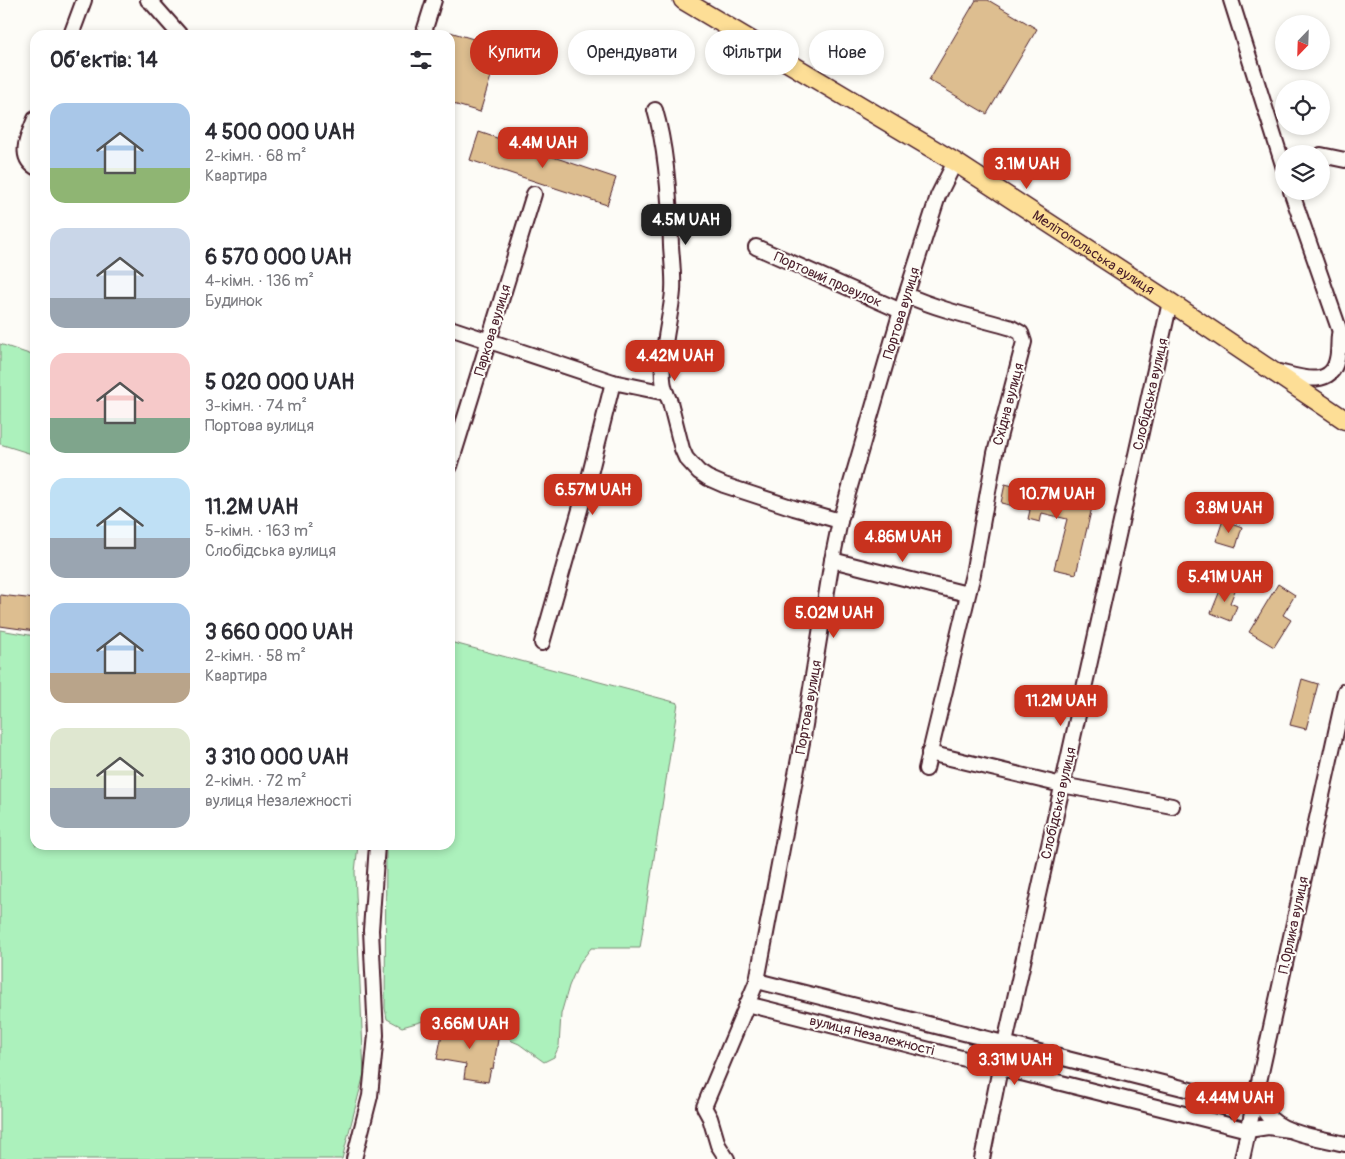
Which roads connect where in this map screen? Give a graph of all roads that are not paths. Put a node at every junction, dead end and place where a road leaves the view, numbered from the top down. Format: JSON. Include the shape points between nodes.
{"nodes":[{"id":1,"x":84,"y":0,"type":"edge"},
{"id":2,"x":434,"y":0,"type":"edge"},
{"id":3,"x":683,"y":0,"type":"edge"},
{"id":4,"x":1231,"y":0,"type":"edge"},
{"id":5,"x":151,"y":1,"type":"edge"},
{"id":6,"x":72,"y":30,"type":"edge"},
{"id":7,"x":176,"y":30,"type":"edge"},
{"id":8,"x":425,"y":30,"type":"edge"},
{"id":9,"x":654,"y":110,"type":"dead end"},
{"id":10,"x":30,"y":132,"type":"edge"},
{"id":11,"x":1278,"y":145,"type":"edge"},
{"id":12,"x":1330,"y":157,"type":"edge"},
{"id":13,"x":1345,"y":160,"type":"edge"},
{"id":14,"x":30,"y":162,"type":"edge"},
{"id":15,"x":955,"y":162,"type":"junction"},
{"id":16,"x":534,"y":194,"type":"dead end"},
{"id":17,"x":1296,"y":200,"type":"edge"},
{"id":18,"x":756,"y":247,"type":"dead end"},
{"id":19,"x":906,"y":295,"type":"junction"},
{"id":20,"x":1170,"y":302,"type":"junction"},
{"id":21,"x":1338,"y":308,"type":"edge"},
{"id":22,"x":901,"y":311,"type":"junction"},
{"id":23,"x":1339,"y":329,"type":"junction"},
{"id":24,"x":455,"y":330,"type":"edge"},
{"id":25,"x":488,"y":340,"type":"junction"},
{"id":26,"x":1345,"y":346,"type":"edge"},
{"id":27,"x":1270,"y":369,"type":"junction"},
{"id":28,"x":613,"y":382,"type":"junction"},
{"id":29,"x":666,"y":393,"type":"junction"},
{"id":30,"x":1345,"y":420,"type":"edge"},
{"id":31,"x":455,"y":449,"type":"edge"},
{"id":32,"x":840,"y":521,"type":"junction"},
{"id":33,"x":832,"y":560,"type":"junction"},
{"id":34,"x":968,"y":594,"type":"junction"},
{"id":35,"x":542,"y":643,"type":"dead end"},
{"id":36,"x":1345,"y":691,"type":"edge"},
{"id":37,"x":930,"y":753,"type":"junction"},
{"id":38,"x":926,"y":769,"type":"dead end"},
{"id":39,"x":1062,"y":785,"type":"junction"},
{"id":40,"x":1172,"y":806,"type":"dead end"},
{"id":41,"x":377,"y":850,"type":"edge"},
{"id":42,"x":757,"y":981,"type":"junction"},
{"id":43,"x":747,"y":1004,"type":"junction"},
{"id":44,"x":1005,"y":1044,"type":"junction"},
{"id":45,"x":1000,"y":1068,"type":"junction"},
{"id":46,"x":1255,"y":1100,"type":"junction"},
{"id":47,"x":1248,"y":1130,"type":"junction"},
{"id":48,"x":1289,"y":1130,"type":"junction"},
{"id":49,"x":1345,"y":1144,"type":"edge"},
{"id":50,"x":354,"y":1159,"type":"edge"},
{"id":51,"x":727,"y":1159,"type":"edge"},
{"id":52,"x":982,"y":1159,"type":"edge"},
{"id":53,"x":1242,"y":1159,"type":"edge"}],
"edges":[{"from":1,"to":6,"type":"street"},
{"from":2,"to":8,"type":"street"},
{"from":3,"to":15,"type":"main road","name":"Мелітопольська вулиця"},
{"from":4,"to":11,"type":"street"},
{"from":5,"to":7,"type":"street"},
{"from":9,"to":29,"type":"street","via":[[661,130],[672,246],[673,290],[664,350]]},
{"from":10,"to":14,"type":"street","via":[[24,149]]},
{"from":12,"to":13,"type":"street"},
{"from":15,"to":19,"type":"street","name":"Портова вулиця","via":[[938,196]]},
{"from":15,"to":20,"type":"main road","name":"Мелітопольська вулиця"},
{"from":16,"to":25,"type":"street","name":"Паркова вулиця"},
{"from":17,"to":21,"type":"street"},
{"from":18,"to":22,"type":"street","name":"Портовий провулок"},
{"from":19,"to":22,"type":"street","name":"Портова вулиця"},
{"from":19,"to":34,"type":"street","name":"Східна вулиця","via":[[1012,328],[1021,333],[1024,342],[996,453]]},
{"from":20,"to":27,"type":"main road","name":"Мелітопольська вулиця"},
{"from":20,"to":39,"type":"street","name":"Слобідська вулиця"},
{"from":21,"to":23,"type":"street"},
{"from":22,"to":32,"type":"street","name":"Портова вулиця"},
{"from":23,"to":26,"type":"street"},
{"from":23,"to":27,"type":"street","via":[[1337,362],[1323,377],[1309,379]]},
{"from":24,"to":25,"type":"street"},
{"from":25,"to":28,"type":"street"},
{"from":25,"to":31,"type":"street","name":"Паркова вулиця"},
{"from":27,"to":30,"type":"main road","name":"Мелітопольська вулиця"},
{"from":28,"to":29,"type":"street"},
{"from":28,"to":35,"type":"street"},
{"from":29,"to":32,"type":"street","via":[[682,449],[699,472],[742,490]]},
{"from":32,"to":33,"type":"street","name":"Портова вулиця"},
{"from":33,"to":34,"type":"street"},
{"from":33,"to":42,"type":"street","name":"Портова вулиця","via":[[803,738]]},
{"from":34,"to":37,"type":"street","name":"Східна вулиця"},
{"from":36,"to":46,"type":"street","name":"П.Орлика вулиця"},
{"from":37,"to":38,"type":"street","name":"Східна вулиця"},
{"from":37,"to":39,"type":"street"},
{"from":39,"to":40,"type":"street"},
{"from":39,"to":44,"type":"street","name":"Слобідська вулиця"},
{"from":41,"to":50,"type":"street","via":[[371,930],[376,1036],[370,1096]]},
{"from":42,"to":43,"type":"street","name":"Портова вулиця"},
{"from":42,"to":44,"type":"street","name":"вулиця Незалежності"},
{"from":43,"to":45,"type":"street","name":"вулиця Незалежності"},
{"from":43,"to":51,"type":"street","name":"Портова вулиця","via":[[704,1107],[718,1145]]},
{"from":44,"to":45,"type":"street","name":"Слобідська вулиця"},
{"from":44,"to":46,"type":"street","name":"вулиця Незалежності"},
{"from":45,"to":47,"type":"street","name":"вулиця Незалежності"},
{"from":45,"to":52,"type":"street","name":"Слобідська вулиця"},
{"from":46,"to":47,"type":"street","name":"П.Орлика вулиця"},
{"from":46,"to":48,"type":"street","name":"вулиця Незалежності","via":[[1277,1124]]},
{"from":47,"to":48,"type":"street","name":"вулиця Незалежності","via":[[1268,1127]]},
{"from":47,"to":53,"type":"street","name":"П.Орлика вулиця"},
{"from":48,"to":49,"type":"street","name":"вулиця Незалежності"}]}
